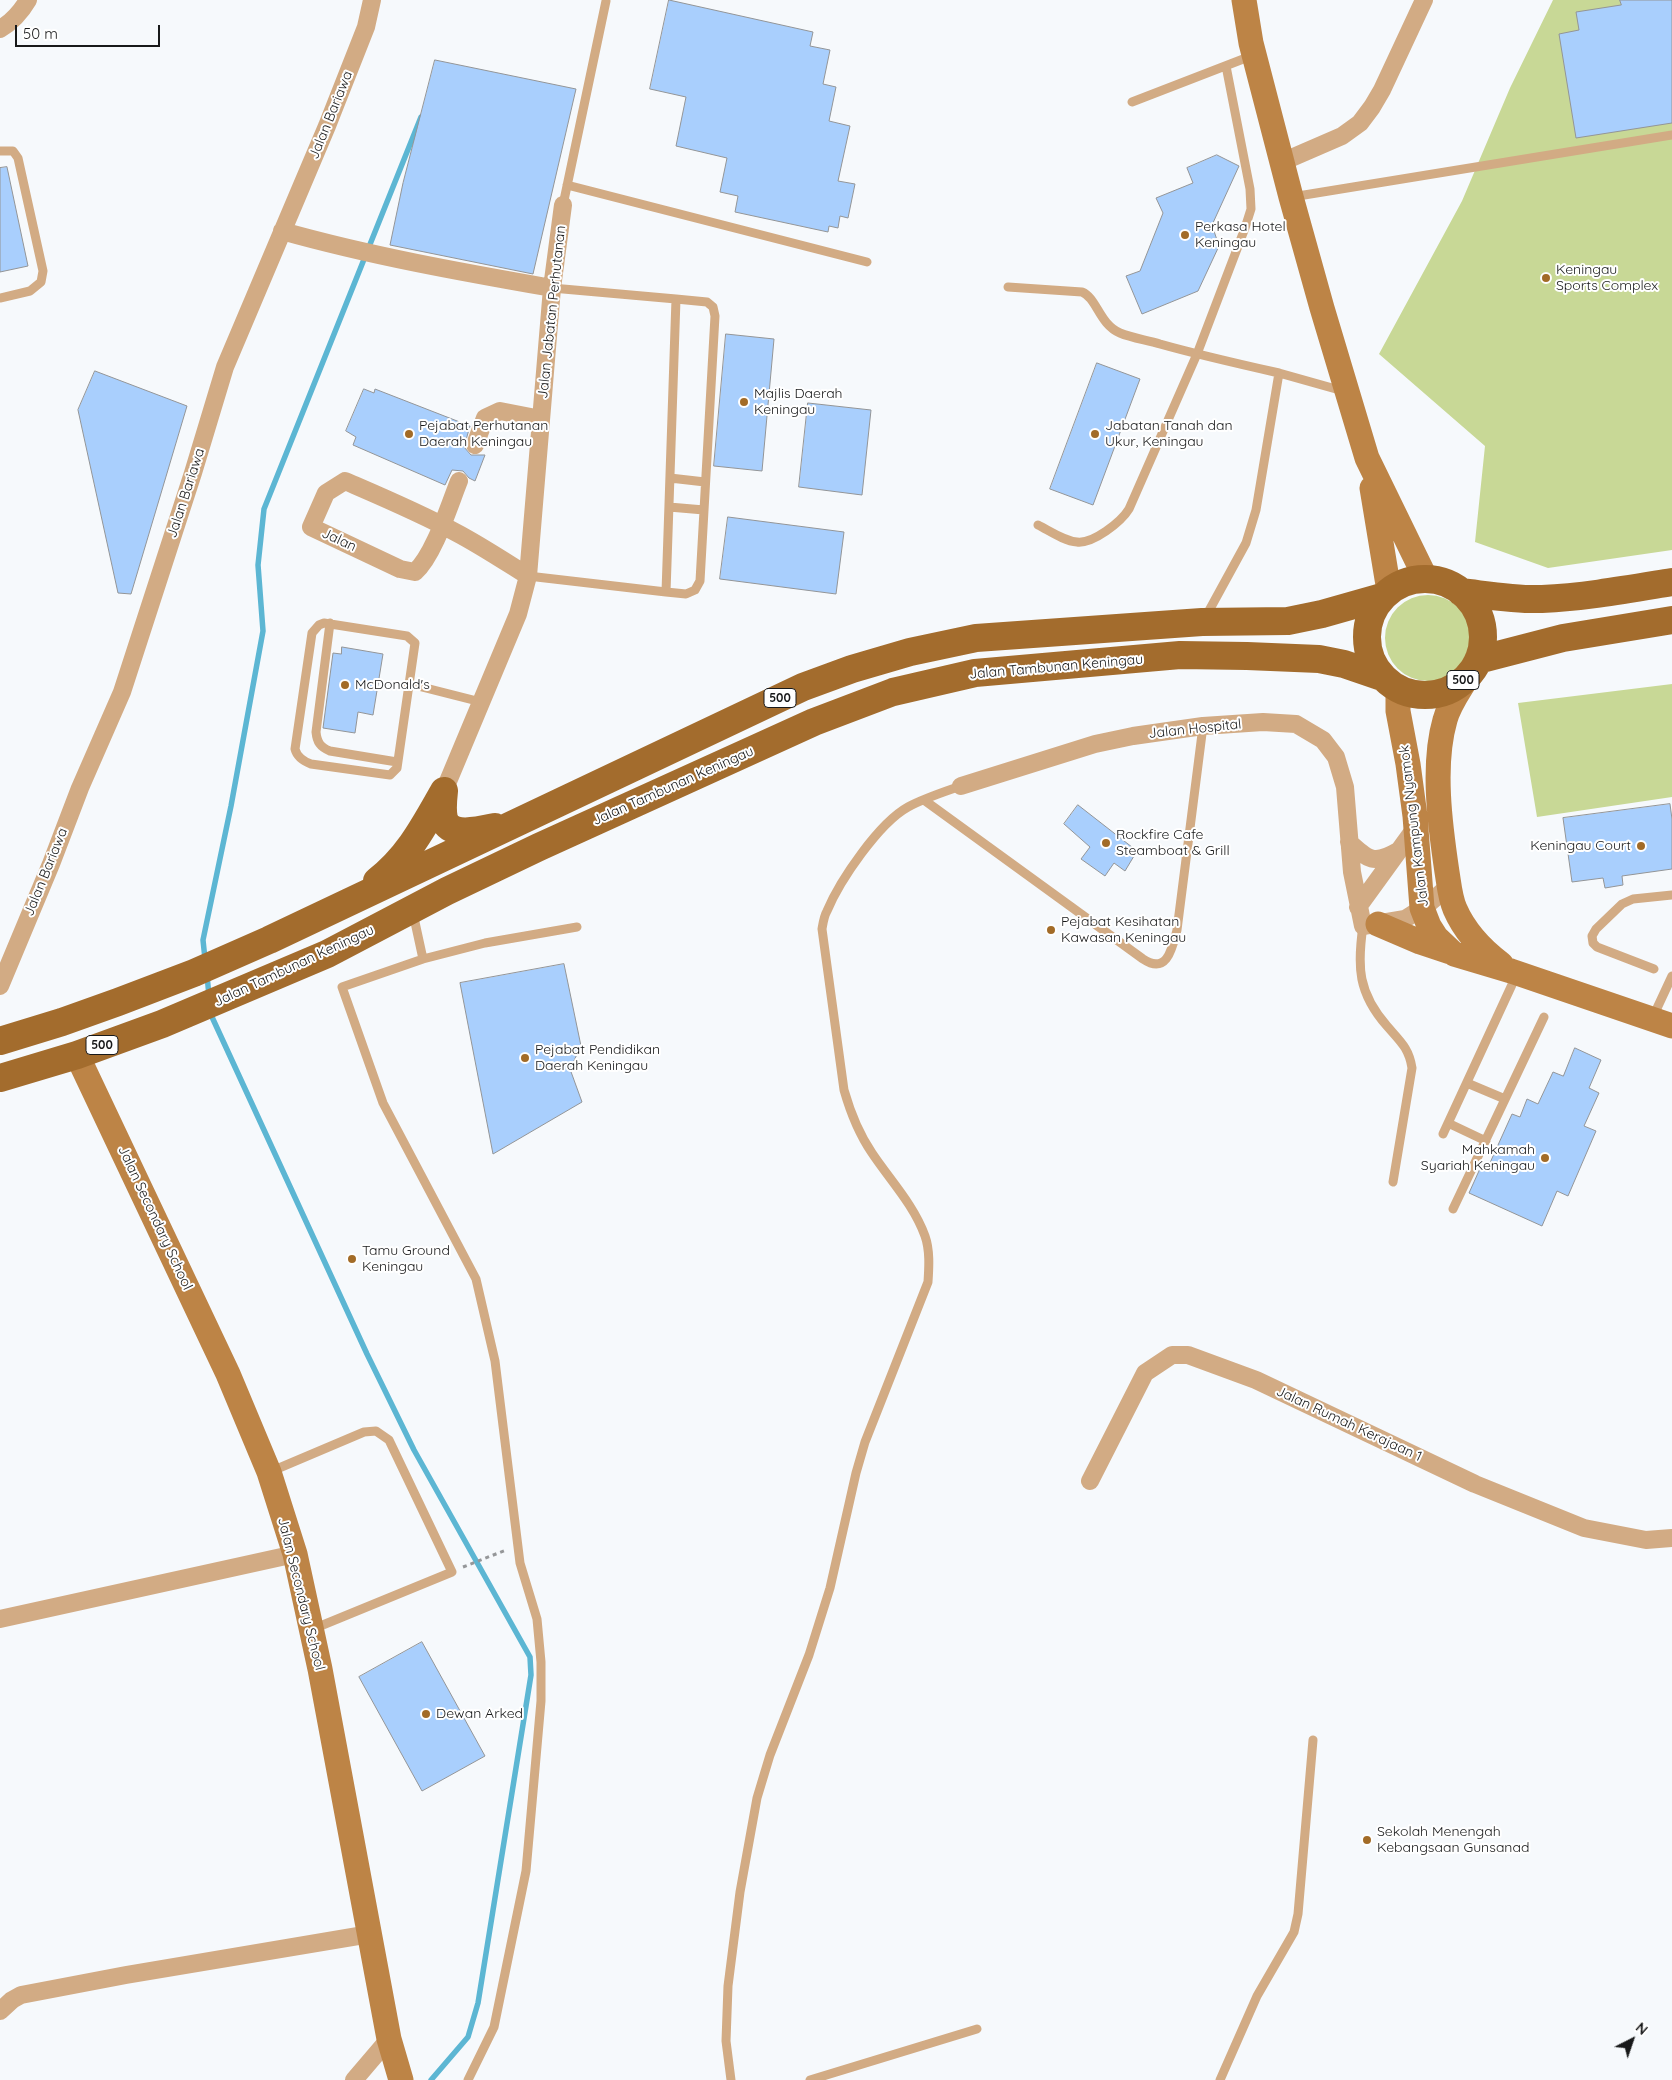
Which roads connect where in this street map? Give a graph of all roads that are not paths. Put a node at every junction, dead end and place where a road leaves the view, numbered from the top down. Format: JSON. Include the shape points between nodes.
{"nodes":[{"id":1,"x":28,"y":0,"type":"edge"},
{"id":2,"x":372,"y":0,"type":"edge"},
{"id":3,"x":1244,"y":0,"type":"edge"},
{"id":4,"x":1424,"y":0,"type":"edge"},
{"id":5,"x":606,"y":1,"type":"edge"},
{"id":6,"x":0,"y":29,"type":"edge"},
{"id":7,"x":1254,"y":55,"type":"junction"},
{"id":8,"x":1226,"y":66,"type":"junction"},
{"id":9,"x":1132,"y":102,"type":"dead end"},
{"id":10,"x":1672,"y":135,"type":"edge"},
{"id":11,"x":0,"y":151,"type":"edge"},
{"id":12,"x":1282,"y":162,"type":"junction"},
{"id":13,"x":567,"y":185,"type":"junction"},
{"id":14,"x":1291,"y":197,"type":"junction"},
{"id":15,"x":564,"y":206,"type":"joint"},
{"id":16,"x":282,"y":230,"type":"junction"},
{"id":17,"x":867,"y":262,"type":"dead end"},
{"id":18,"x":1008,"y":287,"type":"dead end"},
{"id":19,"x":552,"y":288,"type":"junction"},
{"id":20,"x":0,"y":298,"type":"edge"},
{"id":21,"x":676,"y":299,"type":"junction"},
{"id":22,"x":1197,"y":354,"type":"junction"},
{"id":23,"x":1279,"y":374,"type":"junction"},
{"id":24,"x":1347,"y":392,"type":"junction"},
{"id":25,"x":541,"y":419,"type":"junction"},
{"id":26,"x":475,"y":445,"type":"dead end"},
{"id":27,"x":1367,"y":458,"type":"junction"},
{"id":28,"x":670,"y":478,"type":"junction"},
{"id":29,"x":459,"y":481,"type":"dead end"},
{"id":30,"x":705,"y":482,"type":"junction"},
{"id":31,"x":669,"y":506,"type":"junction"},
{"id":32,"x":704,"y":510,"type":"junction"},
{"id":33,"x":441,"y":525,"type":"junction"},
{"id":34,"x":1038,"y":525,"type":"dead end"},
{"id":35,"x":528,"y":576,"type":"junction"},
{"id":36,"x":1426,"y":579,"type":"junction"},
{"id":37,"x":1672,"y":582,"type":"edge"},
{"id":38,"x":666,"y":592,"type":"junction"},
{"id":39,"x":1461,"y":592,"type":"junction"},
{"id":40,"x":1386,"y":594,"type":"junction"},
{"id":41,"x":1672,"y":620,"type":"edge"},
{"id":42,"x":1202,"y":622,"type":"junction"},
{"id":43,"x":330,"y":623,"type":"junction"},
{"id":44,"x":1473,"y":668,"type":"junction"},
{"id":45,"x":1390,"y":683,"type":"junction"},
{"id":46,"x":410,"y":684,"type":"junction"},
{"id":47,"x":481,"y":702,"type":"junction"},
{"id":48,"x":1203,"y":726,"type":"junction"},
{"id":49,"x":397,"y":762,"type":"junction"},
{"id":50,"x":962,"y":786,"type":"joint"},
{"id":51,"x":444,"y":791,"type":"junction"},
{"id":52,"x":924,"y":800,"type":"junction"},
{"id":53,"x":518,"y":822,"type":"junction"},
{"id":54,"x":1416,"y":827,"type":"junction"},
{"id":55,"x":1349,"y":842,"type":"junction"},
{"id":56,"x":1398,"y":850,"type":"junction"},
{"id":57,"x":1449,"y":886,"type":"junction"},
{"id":58,"x":1672,"y":895,"type":"edge"},
{"id":59,"x":1358,"y":907,"type":"junction"},
{"id":60,"x":1422,"y":908,"type":"junction"},
{"id":61,"x":412,"y":910,"type":"junction"},
{"id":62,"x":335,"y":911,"type":"junction"},
{"id":63,"x":1371,"y":925,"type":"junction"},
{"id":64,"x":577,"y":927,"type":"dead end"},
{"id":65,"x":1454,"y":954,"type":"junction"},
{"id":66,"x":423,"y":959,"type":"junction"},
{"id":67,"x":1654,"y":969,"type":"dead end"},
{"id":68,"x":1514,"y":972,"type":"junction"},
{"id":69,"x":1672,"y":976,"type":"edge"},
{"id":70,"x":0,"y":986,"type":"edge"},
{"id":71,"x":1544,"y":1017,"type":"dead end"},
{"id":72,"x":1662,"y":1022,"type":"edge"},
{"id":73,"x":0,"y":1040,"type":"edge"},
{"id":74,"x":76,"y":1055,"type":"junction"},
{"id":75,"x":0,"y":1078,"type":"edge"},
{"id":76,"x":1467,"y":1083,"type":"junction"},
{"id":77,"x":1505,"y":1100,"type":"junction"},
{"id":78,"x":1448,"y":1123,"type":"junction"},
{"id":79,"x":1443,"y":1134,"type":"dead end"},
{"id":80,"x":1486,"y":1141,"type":"junction"},
{"id":81,"x":1393,"y":1182,"type":"dead end"},
{"id":82,"x":1454,"y":1209,"type":"dead end"},
{"id":83,"x":269,"y":1472,"type":"junction"},
{"id":84,"x":1090,"y":1481,"type":"dead end"},
{"id":85,"x":1672,"y":1538,"type":"edge"},
{"id":86,"x":294,"y":1554,"type":"junction"},
{"id":87,"x":0,"y":1619,"type":"edge"},
{"id":88,"x":311,"y":1630,"type":"junction"},
{"id":89,"x":1313,"y":1740,"type":"dead end"},
{"id":90,"x":370,"y":1934,"type":"junction"},
{"id":91,"x":0,"y":2011,"type":"edge"},
{"id":92,"x":976,"y":2028,"type":"dead end"},
{"id":93,"x":395,"y":2060,"type":"edge"},
{"id":94,"x":354,"y":2080,"type":"edge"},
{"id":95,"x":468,"y":2080,"type":"edge"},
{"id":96,"x":731,"y":2080,"type":"edge"},
{"id":97,"x":810,"y":2080,"type":"edge"},
{"id":98,"x":1220,"y":2080,"type":"edge"}],
"edges":[{"from":1,"to":6,"type":"street"},
{"from":2,"to":16,"type":"street","name":"Jalan Bariawa","via":[[366,28]]},
{"from":3,"to":7,"type":"street"},
{"from":4,"to":12,"type":"street","via":[[1372,107],[1360,123],[1342,136]]},
{"from":5,"to":13,"type":"lane"},
{"from":7,"to":8,"type":"lane"},
{"from":7,"to":12,"type":"street"},
{"from":8,"to":9,"type":"lane"},
{"from":8,"to":22,"type":"lane","via":[[1250,189],[1250,209]]},
{"from":10,"to":14,"type":"lane"},
{"from":11,"to":20,"type":"lane","via":[[13,151],[18,158],[43,271],[41,282],[30,291]]},
{"from":12,"to":14,"type":"street"},
{"from":13,"to":15,"type":"lane"},
{"from":13,"to":17,"type":"lane"},
{"from":14,"to":24,"type":"street"},
{"from":15,"to":19,"type":"street","name":"Jalan Jabatan Perhutanan"},
{"from":16,"to":19,"type":"street","via":[[379,256]]},
{"from":16,"to":70,"type":"street","name":"Jalan Bariawa","via":[[224,367],[122,692]]},
{"from":18,"to":22,"type":"lane","via":[[1082,292],[1091,299],[1108,326],[1120,333]]},
{"from":19,"to":21,"type":"lane"},
{"from":19,"to":25,"type":"street","name":"Jalan Jabatan Perhutanan"},
{"from":21,"to":28,"type":"lane"},
{"from":21,"to":30,"type":"lane","via":[[707,302],[713,307],[715,316]]},
{"from":22,"to":23,"type":"lane"},
{"from":22,"to":34,"type":"lane","via":[[1129,509],[1121,519],[1085,542],[1068,540]]},
{"from":23,"to":24,"type":"lane"},
{"from":23,"to":42,"type":"lane","via":[[1256,510],[1246,543]]},
{"from":24,"to":27,"type":"street"},
{"from":25,"to":26,"type":"street","via":[[500,411],[485,418]]},
{"from":25,"to":35,"type":"street","name":"Jalan Jabatan Perhutanan"},
{"from":27,"to":36,"type":"street"},
{"from":27,"to":40,"type":"street"},
{"from":28,"to":30,"type":"lane"},
{"from":28,"to":31,"type":"lane"},
{"from":29,"to":33,"type":"street"},
{"from":30,"to":32,"type":"lane"},
{"from":31,"to":32,"type":"lane"},
{"from":31,"to":38,"type":"lane"},
{"from":32,"to":38,"type":"lane","via":[[700,581],[695,590],[686,594]]},
{"from":33,"to":33,"type":"street","name":"Jalan","via":[[346,481],[326,493],[311,527],[400,569],[415,572],[423,565]]},
{"from":33,"to":35,"type":"street","name":"Jalan"},
{"from":35,"to":38,"type":"lane"},
{"from":35,"to":47,"type":"street","name":"Jalan Jabatan Perhutanan","via":[[518,614]]},
{"from":36,"to":39,"type":"main road","number":"500","via":[[1444,583]]},
{"from":36,"to":40,"type":"main road","number":"500","via":[[1407,582]]},
{"from":37,"to":39,"type":"main road","number":"500","via":[[1540,599]]},
{"from":39,"to":44,"type":"main road","number":"500","via":[[1481,623],[1483,642]]},
{"from":40,"to":42,"type":"main road","number":"500","via":[[1288,621]]},
{"from":40,"to":45,"type":"main road","via":[[1372,612],[1367,628],[1367,646],[1372,662]]},
{"from":41,"to":44,"type":"main road","number":"500","via":[[1563,638]]},
{"from":42,"to":53,"type":"main road","number":"500","via":[[976,638],[872,663],[803,687]]},
{"from":43,"to":46,"type":"lane","via":[[410,637],[416,647]]},
{"from":43,"to":49,"type":"lane","via":[[317,741],[330,751]]},
{"from":43,"to":49,"type":"lane","via":[[319,625],[312,633],[296,753],[311,764],[386,776],[395,771]]},
{"from":44,"to":45,"type":"main road","number":"500","via":[[1453,688],[1436,694],[1416,695]]},
{"from":44,"to":57,"type":"street","name":"Jalan Kampung Nyamok","via":[[1449,708],[1440,748],[1441,827]]},
{"from":45,"to":54,"type":"street","name":"Jalan Kampung Nyamok","via":[[1408,764]]},
{"from":45,"to":61,"type":"main road","name":"Jalan Tambunan Keningau","number":"500","via":[[1344,664],[1319,659],[1180,655],[1014,668],[934,681],[893,692],[814,722],[539,847]]},
{"from":46,"to":47,"type":"lane"},
{"from":46,"to":49,"type":"lane"},
{"from":47,"to":51,"type":"street","name":"Jalan Jabatan Perhutanan"},
{"from":48,"to":50,"type":"street","name":"Jalan Hospital","via":[[1095,744]]},
{"from":48,"to":52,"type":"lane","via":[[1177,930],[1167,959],[1159,964],[1151,964]]},
{"from":48,"to":55,"type":"street","name":"Jalan Hospital","via":[[1282,722],[1296,724],[1322,740],[1336,757],[1345,787]]},
{"from":50,"to":52,"type":"lane"},
{"from":51,"to":53,"type":"main road","via":[[443,816],[452,828],[477,831]]},
{"from":51,"to":62,"type":"main road","via":[[403,858]]},
{"from":52,"to":96,"type":"lane","via":[[907,807],[872,840],[839,886],[826,912],[822,929],[844,1090],[850,1110],[870,1150],[914,1210],[926,1238],[928,1282],[865,1442],[830,1588],[809,1656],[770,1754],[758,1798],[740,1892],[728,1986],[726,2041]]},
{"from":53,"to":62,"type":"main road","number":"500"},
{"from":54,"to":56,"type":"street"},
{"from":54,"to":60,"type":"street","name":"Jalan Kampung Nyamok"},
{"from":55,"to":56,"type":"street","via":[[1371,860],[1380,860]]},
{"from":55,"to":59,"type":"street","name":"Jalan Hospital"},
{"from":56,"to":59,"type":"street"},
{"from":57,"to":60,"type":"street"},
{"from":57,"to":68,"type":"street","name":"Jalan Kampung Nyamok","via":[[1455,908],[1473,940]]},
{"from":58,"to":67,"type":"lane","via":[[1633,899],[1622,904],[1592,936],[1597,946]]},
{"from":59,"to":63,"type":"street","name":"Jalan Hospital"},
{"from":60,"to":63,"type":"street","via":[[1405,919]]},
{"from":60,"to":65,"type":"street","name":"Jalan Kampung Nyamok","via":[[1436,937]]},
{"from":61,"to":66,"type":"lane"},
{"from":61,"to":74,"type":"main road","name":"Jalan Tambunan Keningau","number":"500","via":[[328,954],[202,1008]]},
{"from":62,"to":73,"type":"main road","number":"500","via":[[194,973],[71,1019]]},
{"from":63,"to":65,"type":"street"},
{"from":63,"to":81,"type":"lane","via":[[1359,958],[1362,981],[1370,1004],[1410,1054],[1412,1068]]},
{"from":64,"to":66,"type":"lane","via":[[486,943]]},
{"from":65,"to":68,"type":"street","name":"Jalan Kampung Nyamok"},
{"from":66,"to":95,"type":"lane","via":[[342,987],[383,1103],[476,1279],[495,1361],[520,1563],[537,1619],[541,1662],[541,1701],[526,1871],[494,2027]]},
{"from":68,"to":72,"type":"street","name":"Jalan Kampung Nyamok"},
{"from":68,"to":76,"type":"lane"},
{"from":69,"to":72,"type":"lane"},
{"from":71,"to":77,"type":"lane"},
{"from":74,"to":75,"type":"main road","name":"Jalan Tambunan Keningau","number":"500"},
{"from":74,"to":83,"type":"street","name":"Jalan Secondary School","via":[[228,1374]]},
{"from":76,"to":77,"type":"lane"},
{"from":76,"to":78,"type":"lane"},
{"from":77,"to":80,"type":"lane"},
{"from":78,"to":79,"type":"lane"},
{"from":78,"to":80,"type":"lane"},
{"from":80,"to":82,"type":"lane"},
{"from":83,"to":86,"type":"street","name":"Jalan Secondary School"},
{"from":83,"to":88,"type":"lane","via":[[364,1432],[376,1431],[389,1440],[452,1572]]},
{"from":84,"to":85,"type":"street","name":"Jalan Rumah Kerajaan 1","via":[[1145,1373],[1172,1355],[1188,1355],[1256,1380],[1475,1484],[1584,1528],[1646,1540]]},
{"from":86,"to":87,"type":"street"},
{"from":86,"to":88,"type":"street","name":"Jalan Secondary School"},
{"from":88,"to":90,"type":"street","name":"Jalan Secondary School"},
{"from":89,"to":98,"type":"lane","via":[[1294,1932],[1257,1996]]},
{"from":90,"to":91,"type":"street","via":[[21,1995]]},
{"from":90,"to":93,"type":"street","name":"Jalan Secondary School"},
{"from":92,"to":97,"type":"lane"},
{"from":93,"to":94,"type":"street"}]}
